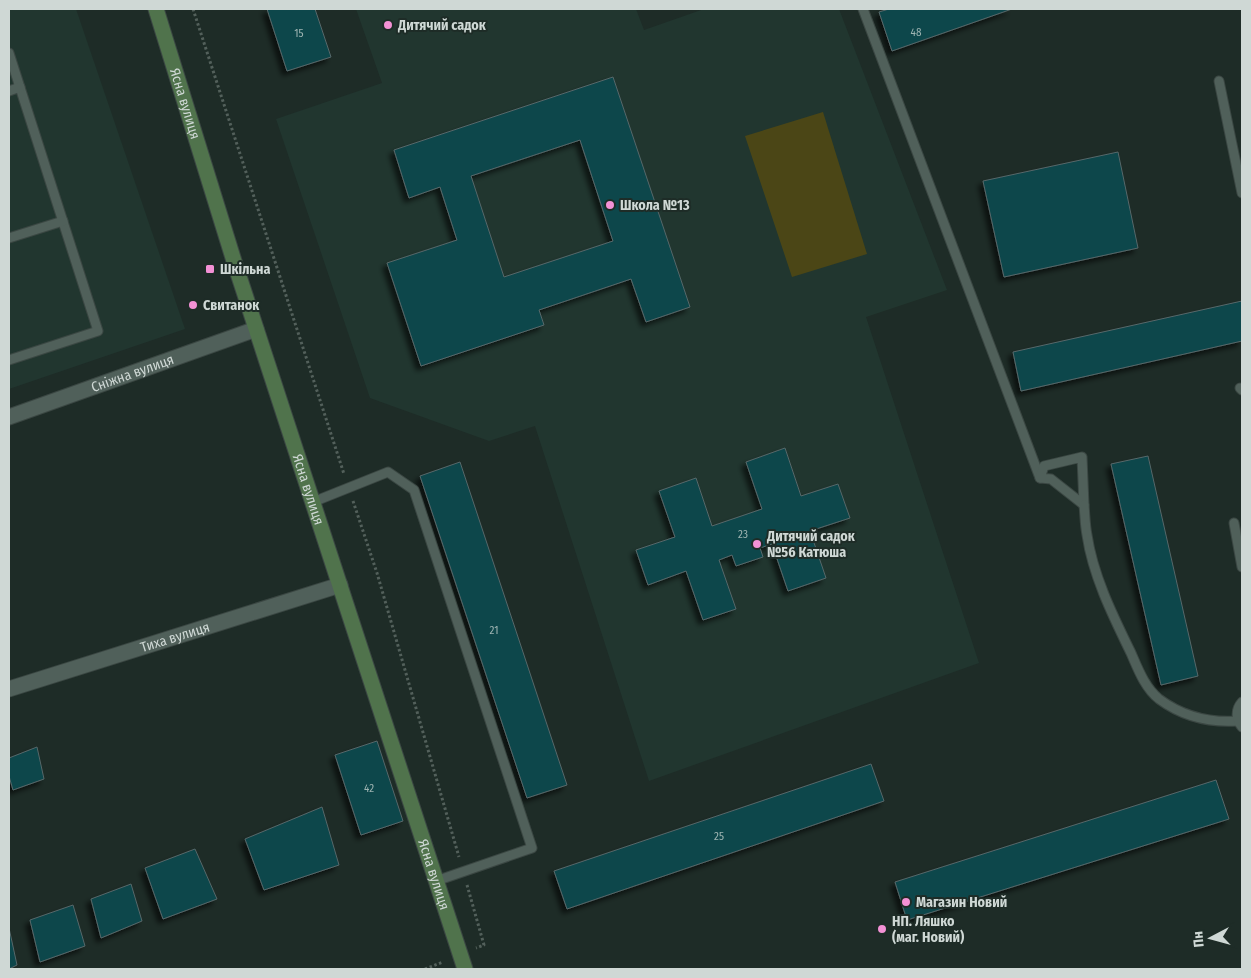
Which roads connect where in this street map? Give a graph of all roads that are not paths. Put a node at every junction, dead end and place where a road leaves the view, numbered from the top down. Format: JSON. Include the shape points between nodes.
{"nodes":[{"id":1,"x":156,"y":9,"type":"edge"},
{"id":2,"x":863,"y":9,"type":"edge"},
{"id":3,"x":9,"y":53,"type":"edge"},
{"id":4,"x":1219,"y":81,"type":"dead end"},
{"id":5,"x":20,"y":87,"type":"junction"},
{"id":6,"x":9,"y":91,"type":"edge"},
{"id":7,"x":1242,"y":193,"type":"edge"},
{"id":8,"x":63,"y":221,"type":"junction"},
{"id":9,"x":9,"y":238,"type":"edge"},
{"id":10,"x":256,"y":329,"type":"junction"},
{"id":11,"x":9,"y":360,"type":"edge"},
{"id":12,"x":9,"y":417,"type":"edge"},
{"id":13,"x":1040,"y":478,"type":"junction"},
{"id":14,"x":313,"y":502,"type":"junction"},
{"id":15,"x":1084,"y":505,"type":"junction"},
{"id":16,"x":1234,"y":522,"type":"dead end"},
{"id":17,"x":1242,"y":567,"type":"edge"},
{"id":18,"x":340,"y":585,"type":"junction"},
{"id":19,"x":9,"y":689,"type":"edge"},
{"id":20,"x":1242,"y":702,"type":"edge"},
{"id":21,"x":1240,"y":724,"type":"edge"},
{"id":22,"x":436,"y":881,"type":"junction"},
{"id":23,"x":465,"y":969,"type":"edge"}],
"edges":[{"from":1,"to":10,"type":"street","name":"Ясна вулиця"},
{"from":2,"to":13,"type":"lane"},
{"from":3,"to":5,"type":"lane"},
{"from":4,"to":7,"type":"lane"},
{"from":5,"to":6,"type":"lane"},
{"from":5,"to":8,"type":"lane"},
{"from":8,"to":9,"type":"lane"},
{"from":8,"to":11,"type":"lane","via":[[98,331]]},
{"from":10,"to":12,"type":"street","name":"Сніжна вулиця"},
{"from":10,"to":14,"type":"street","name":"Ясна вулиця"},
{"from":13,"to":15,"type":"lane","via":[[1052,478]]},
{"from":13,"to":15,"type":"lane","via":[[1044,466],[1082,457]]},
{"from":14,"to":18,"type":"street","name":"Ясна вулиця"},
{"from":14,"to":22,"type":"lane","via":[[388,472],[414,490],[532,848]]},
{"from":15,"to":21,"type":"lane","via":[[1087,536],[1098,578],[1144,681],[1157,698],[1177,710],[1196,718]]},
{"from":16,"to":17,"type":"lane"},
{"from":18,"to":19,"type":"street","name":"Тиха вулиця"},
{"from":18,"to":22,"type":"street","name":"Ясна вулиця"},
{"from":20,"to":21,"type":"lane","via":[[1237,709]]},
{"from":22,"to":23,"type":"street","name":"Ясна вулиця"}]}
